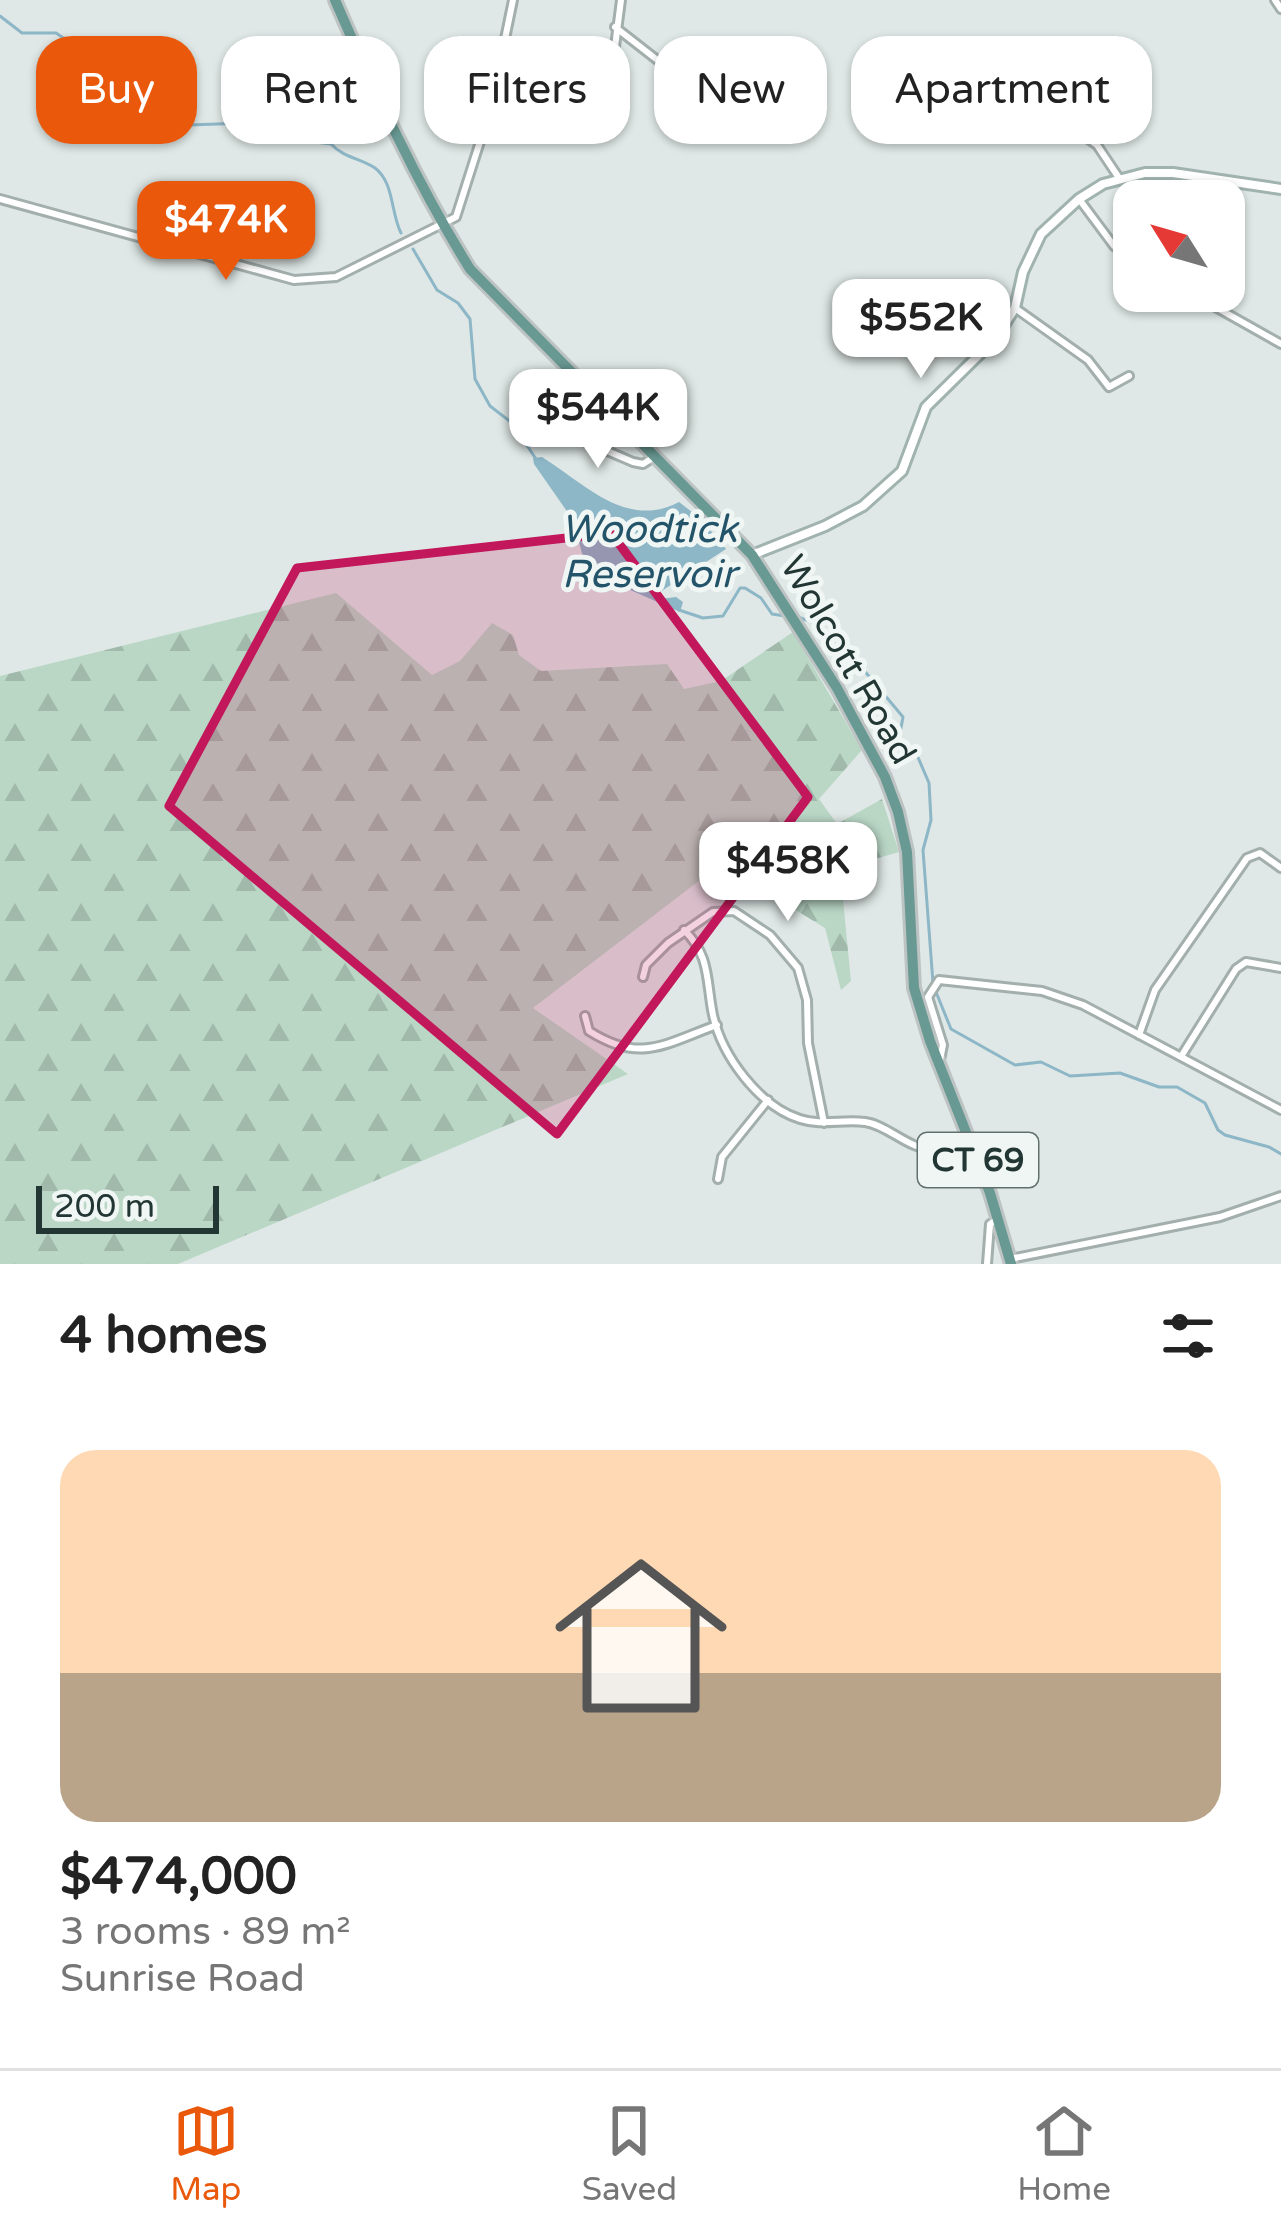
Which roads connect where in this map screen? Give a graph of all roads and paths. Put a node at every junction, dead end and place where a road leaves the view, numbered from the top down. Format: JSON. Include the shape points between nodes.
{"nodes":[{"id":1,"x":335,"y":0,"type":"edge"},
{"id":2,"x":513,"y":0,"type":"edge"},
{"id":3,"x":621,"y":0,"type":"edge"},
{"id":4,"x":1275,"y":0,"type":"edge"},
{"id":5,"x":1281,"y":9,"type":"edge"},
{"id":6,"x":615,"y":27,"type":"junction"},
{"id":7,"x":614,"y":36,"type":"edge"},
{"id":8,"x":654,"y":57,"type":"edge"},
{"id":9,"x":1093,"y":144,"type":"edge"},
{"id":10,"x":1119,"y":178,"type":"junction"},
{"id":11,"x":1281,"y":190,"type":"edge"},
{"id":12,"x":0,"y":199,"type":"edge"},
{"id":13,"x":1079,"y":199,"type":"junction"},
{"id":14,"x":443,"y":226,"type":"junction"},
{"id":15,"x":1113,"y":245,"type":"edge"},
{"id":16,"x":1015,"y":308,"type":"junction"},
{"id":17,"x":1224,"y":312,"type":"edge"},
{"id":18,"x":1281,"y":344,"type":"edge"},
{"id":19,"x":1129,"y":376,"type":"dead end"},
{"id":20,"x":548,"y":419,"type":"dead end"},
{"id":21,"x":654,"y":457,"type":"junction"},
{"id":22,"x":752,"y":555,"type":"junction"},
{"id":23,"x":1281,"y":868,"type":"edge"},
{"id":24,"x":684,"y":930,"type":"junction"},
{"id":25,"x":1281,"y":968,"type":"edge"},
{"id":26,"x":643,"y":977,"type":"dead end"},
{"id":27,"x":586,"y":1016,"type":"dead end"},
{"id":28,"x":717,"y":1025,"type":"junction"},
{"id":29,"x":1139,"y":1035,"type":"junction"},
{"id":30,"x":1182,"y":1055,"type":"junction"},
{"id":31,"x":939,"y":1063,"type":"junction"},
{"id":32,"x":768,"y":1100,"type":"junction"},
{"id":33,"x":1281,"y":1110,"type":"edge"},
{"id":34,"x":824,"y":1123,"type":"junction"},
{"id":35,"x":969,"y":1139,"type":"junction"},
{"id":36,"x":718,"y":1179,"type":"dead end"},
{"id":37,"x":1281,"y":1196,"type":"edge"},
{"id":38,"x":998,"y":1219,"type":"junction"},
{"id":39,"x":1010,"y":1262,"type":"edge"},
{"id":40,"x":987,"y":1264,"type":"edge"}],
"edges":[{"from":1,"to":14,"type":"main road","name":"Wolcott Road","number":"CT 69"},
{"from":2,"to":14,"type":"street","via":[[471,172],[456,217]]},
{"from":3,"to":6,"type":"street"},
{"from":4,"to":5,"type":"street"},
{"from":6,"to":7,"type":"street"},
{"from":6,"to":8,"type":"street"},
{"from":9,"to":10,"type":"street"},
{"from":10,"to":11,"type":"street","via":[[1173,173]]},
{"from":10,"to":13,"type":"street"},
{"from":12,"to":14,"type":"street","via":[[294,280],[336,278]]},
{"from":13,"to":15,"type":"street"},
{"from":13,"to":16,"type":"street","via":[[1041,234]]},
{"from":14,"to":21,"type":"main road","name":"Wolcott Road","number":"CT 69","via":[[505,308]]},
{"from":16,"to":19,"type":"street","via":[[1088,360],[1109,387]]},
{"from":16,"to":22,"type":"street","via":[[995,339],[926,406],[902,471],[863,506]]},
{"from":17,"to":18,"type":"street"},
{"from":20,"to":21,"type":"street","via":[[633,462]]},
{"from":21,"to":22,"type":"main road","name":"Wolcott Road","number":"CT 69"},
{"from":22,"to":31,"type":"main road","name":"Wolcott Road","number":"CT 69","via":[[835,685],[898,812],[911,971]]},
{"from":23,"to":29,"type":"street","via":[[1259,854],[1246,858],[1156,990]]},
{"from":24,"to":26,"type":"street"},
{"from":24,"to":28,"type":"street","via":[[708,966]]},
{"from":24,"to":34,"type":"street","via":[[712,912],[734,911],[770,935],[798,968]]},
{"from":25,"to":30,"type":"street","via":[[1246,962],[1236,969]]},
{"from":27,"to":28,"type":"street","via":[[589,1031],[623,1050]]},
{"from":28,"to":32,"type":"street","via":[[748,1082]]},
{"from":29,"to":30,"type":"street"},
{"from":29,"to":31,"type":"street","via":[[1042,991],[942,979],[930,989],[929,1006],[944,1046]]},
{"from":30,"to":33,"type":"street"},
{"from":31,"to":35,"type":"main road","name":"Wolcott Road","number":"CT 69"},
{"from":32,"to":34,"type":"street"},
{"from":32,"to":36,"type":"street","via":[[722,1156]]},
{"from":34,"to":35,"type":"street","via":[[872,1123],[932,1150]]},
{"from":35,"to":38,"type":"main road","name":"Wolcott Road","number":"CT 69"},
{"from":37,"to":39,"type":"street"},
{"from":38,"to":39,"type":"main road","name":"Wolcott Road","number":"CT 69"},
{"from":38,"to":40,"type":"street","via":[[990,1224]]}]}
